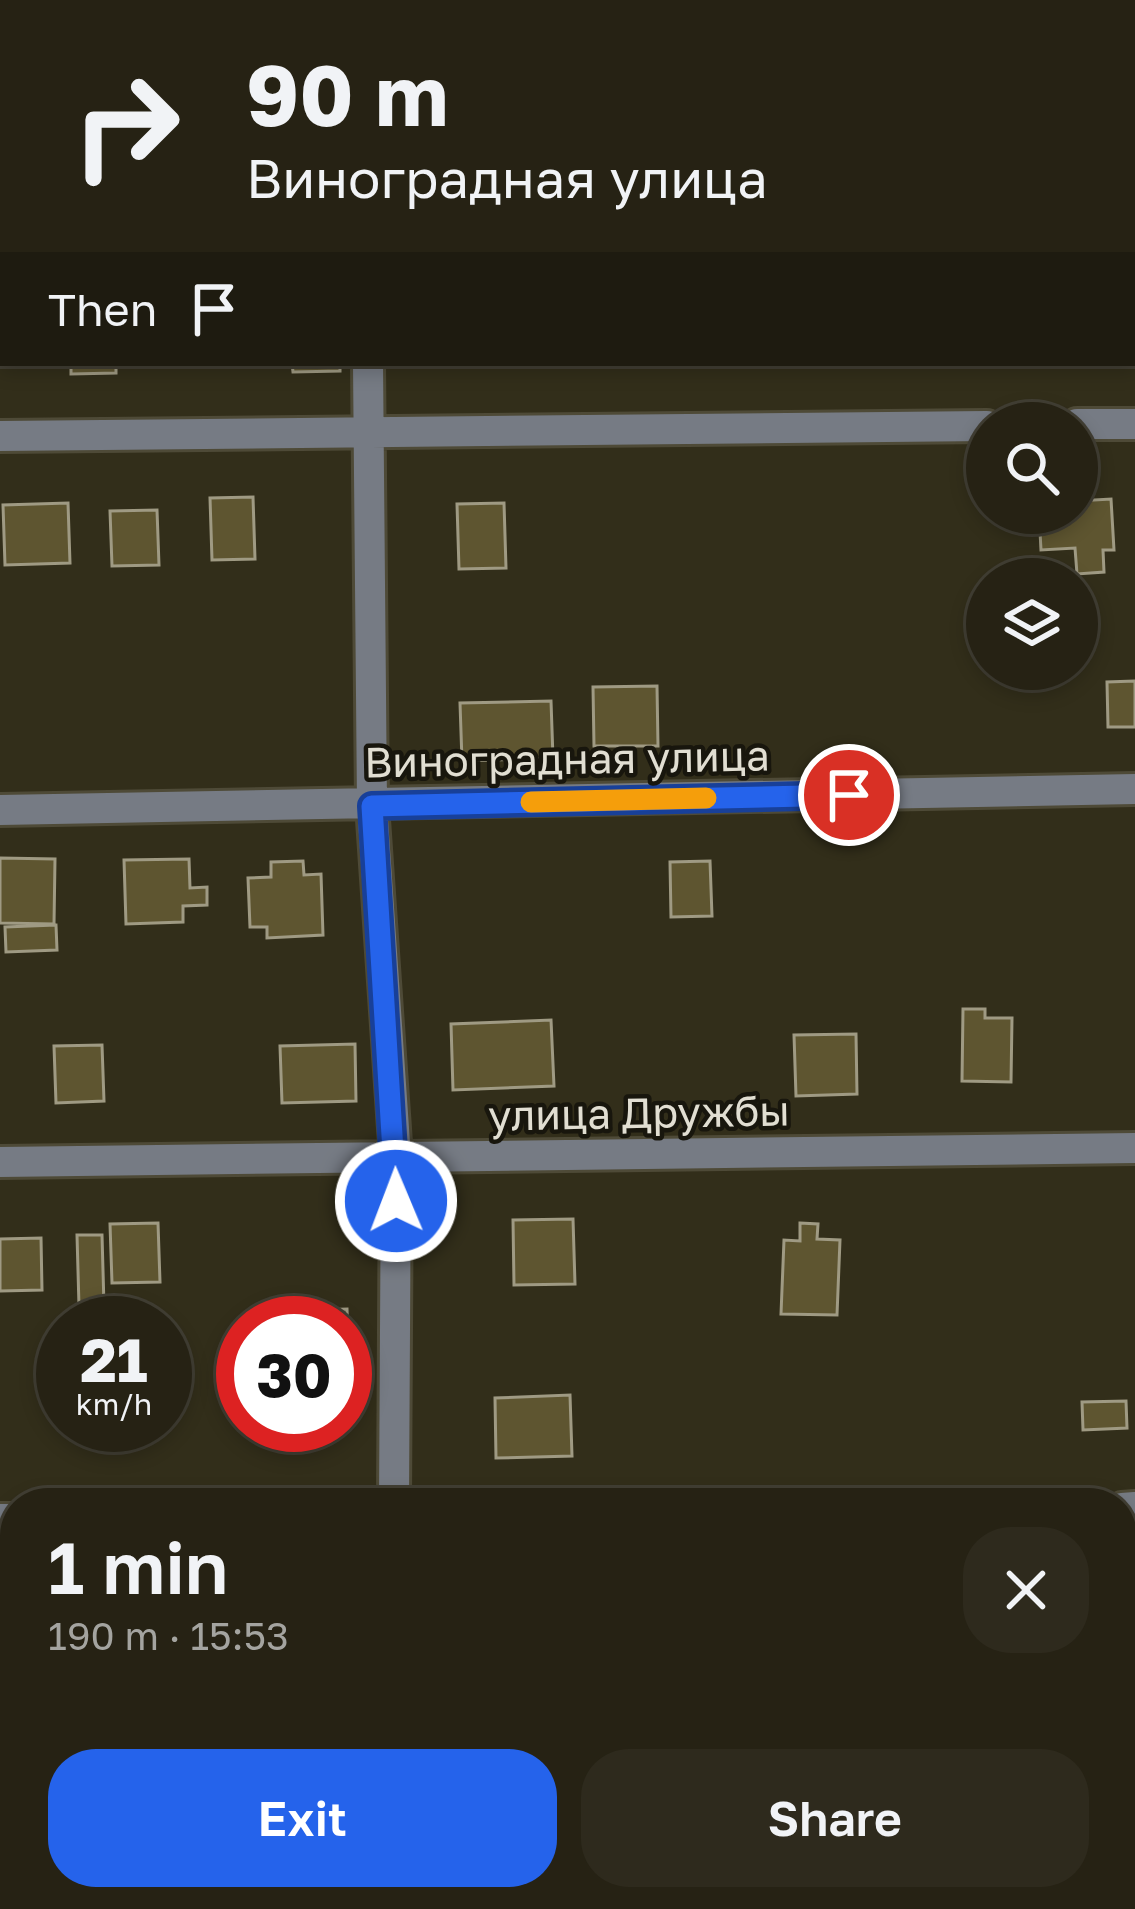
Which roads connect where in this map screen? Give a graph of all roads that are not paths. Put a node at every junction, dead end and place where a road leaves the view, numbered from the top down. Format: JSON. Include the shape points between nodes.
{"nodes":[{"id":1,"x":368,"y":366,"type":"edge"},
{"id":2,"x":1098,"y":424,"type":"edge"},
{"id":3,"x":1135,"y":424,"type":"edge"},
{"id":4,"x":966,"y":425,"type":"edge"},
{"id":5,"x":366,"y":433,"type":"junction"},
{"id":6,"x":0,"y":436,"type":"edge"},
{"id":7,"x":1135,"y":789,"type":"edge"},
{"id":8,"x":372,"y":806,"type":"junction"},
{"id":9,"x":0,"y":810,"type":"edge"},
{"id":10,"x":1135,"y":1148,"type":"edge"},
{"id":11,"x":396,"y":1158,"type":"junction"},
{"id":12,"x":0,"y":1162,"type":"edge"},
{"id":13,"x":394,"y":1488,"type":"edge"}],
"edges":[{"from":1,"to":5,"type":"street"},
{"from":2,"to":3,"type":"street"},
{"from":4,"to":5,"type":"street"},
{"from":5,"to":6,"type":"street"},
{"from":5,"to":8,"type":"street"},
{"from":7,"to":8,"type":"street","name":"Виноградная улица"},
{"from":8,"to":9,"type":"street","name":"Виноградная улица"},
{"from":8,"to":11,"type":"street"},
{"from":10,"to":11,"type":"street","name":"улица Дружбы"},
{"from":11,"to":12,"type":"street","name":"улица Дружбы"},
{"from":11,"to":13,"type":"street"}]}
